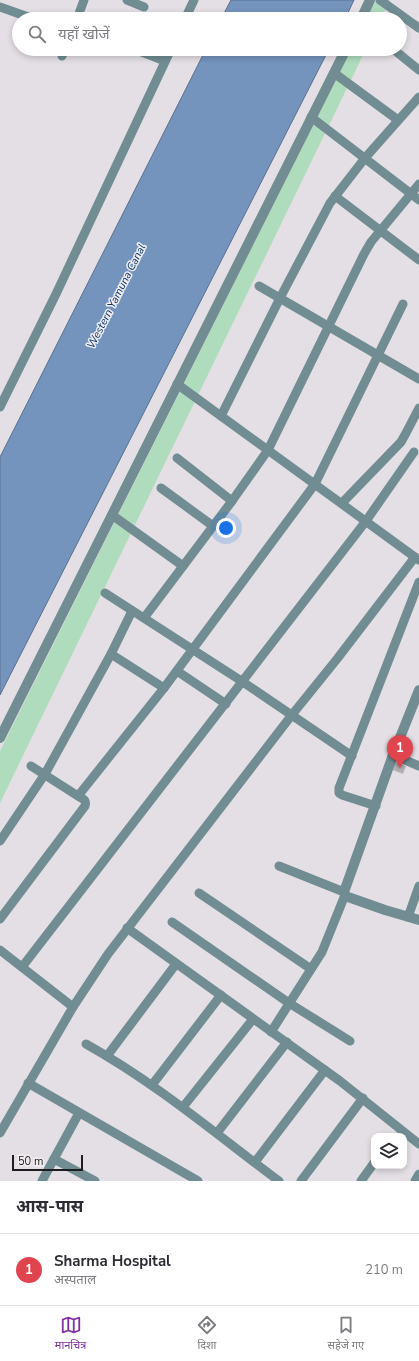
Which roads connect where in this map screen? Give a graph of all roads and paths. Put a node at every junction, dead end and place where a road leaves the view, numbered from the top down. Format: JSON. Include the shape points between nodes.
{"nodes":[{"id":1,"x":84,"y":0,"type":"edge"},
{"id":2,"x":127,"y":0,"type":"edge"},
{"id":3,"x":194,"y":0,"type":"edge"},
{"id":4,"x":370,"y":0,"type":"edge"},
{"id":5,"x":380,"y":0,"type":"edge"},
{"id":6,"x":0,"y":7,"type":"edge"},
{"id":7,"x":144,"y":7,"type":"dead end"},
{"id":8,"x":14,"y":12,"type":"edge"},
{"id":9,"x":80,"y":12,"type":"edge"},
{"id":10,"x":188,"y":12,"type":"edge"},
{"id":11,"x":364,"y":12,"type":"edge"},
{"id":12,"x":397,"y":12,"type":"edge"},
{"id":13,"x":407,"y":19,"type":"edge"},
{"id":14,"x":419,"y":28,"type":"edge"},
{"id":15,"x":152,"y":56,"type":"edge"},
{"id":16,"x":168,"y":56,"type":"edge"},
{"id":17,"x":342,"y":56,"type":"edge"},
{"id":18,"x":402,"y":56,"type":"edge"},
{"id":19,"x":165,"y":61,"type":"junction"},
{"id":20,"x":419,"y":70,"type":"edge"},
{"id":21,"x":334,"y":73,"type":"junction"},
{"id":22,"x":419,"y":97,"type":"edge"},
{"id":23,"x":311,"y":117,"type":"junction"},
{"id":24,"x":398,"y":120,"type":"junction"},
{"id":25,"x":365,"y":158,"type":"junction"},
{"id":26,"x":419,"y":184,"type":"edge"},
{"id":27,"x":335,"y":196,"type":"junction"},
{"id":28,"x":415,"y":197,"type":"edge"},
{"id":29,"x":381,"y":230,"type":"junction"},
{"id":30,"x":419,"y":260,"type":"edge"},
{"id":31,"x":259,"y":286,"type":"dead end"},
{"id":32,"x":280,"y":298,"type":"junction"},
{"id":33,"x":403,"y":304,"type":"dead end"},
{"id":34,"x":328,"y":326,"type":"junction"},
{"id":35,"x":379,"y":355,"type":"junction"},
{"id":36,"x":419,"y":379,"type":"edge"},
{"id":37,"x":177,"y":384,"type":"junction"},
{"id":38,"x":0,"y":407,"type":"edge"},
{"id":39,"x":419,"y":408,"type":"edge"},
{"id":40,"x":221,"y":416,"type":"junction"},
{"id":41,"x":268,"y":450,"type":"junction"},
{"id":42,"x":414,"y":452,"type":"dead end"},
{"id":43,"x":177,"y":458,"type":"dead end"},
{"id":44,"x":315,"y":484,"type":"junction"},
{"id":45,"x":161,"y":488,"type":"dead end"},
{"id":46,"x":232,"y":501,"type":"junction"},
{"id":47,"x":342,"y":503,"type":"junction"},
{"id":48,"x":112,"y":515,"type":"junction"},
{"id":49,"x":366,"y":521,"type":"junction"},
{"id":50,"x":213,"y":526,"type":"junction"},
{"id":51,"x":417,"y":558,"type":"edge"},
{"id":52,"x":183,"y":566,"type":"junction"},
{"id":53,"x":419,"y":582,"type":"edge"},
{"id":54,"x":105,"y":593,"type":"dead end"},
{"id":55,"x":132,"y":611,"type":"junction"},
{"id":56,"x":144,"y":618,"type":"junction"},
{"id":57,"x":193,"y":650,"type":"junction"},
{"id":58,"x":111,"y":654,"type":"junction"},
{"id":59,"x":177,"y":671,"type":"junction"},
{"id":60,"x":243,"y":682,"type":"junction"},
{"id":61,"x":164,"y":688,"type":"junction"},
{"id":62,"x":418,"y":695,"type":"edge"},
{"id":63,"x":226,"y":704,"type":"junction"},
{"id":64,"x":291,"y":716,"type":"junction"},
{"id":65,"x":0,"y":738,"type":"edge"},
{"id":66,"x":394,"y":755,"type":"junction"},
{"id":67,"x":352,"y":756,"type":"junction"},
{"id":68,"x":31,"y":766,"type":"dead end"},
{"id":69,"x":419,"y":766,"type":"edge"},
{"id":70,"x":45,"y":774,"type":"junction"},
{"id":71,"x":78,"y":796,"type":"junction"},
{"id":72,"x":376,"y":806,"type":"junction"},
{"id":73,"x":0,"y":842,"type":"edge"},
{"id":74,"x":279,"y":866,"type":"dead end"},
{"id":75,"x":419,"y":886,"type":"edge"},
{"id":76,"x":199,"y":893,"type":"dead end"},
{"id":77,"x":345,"y":893,"type":"junction"},
{"id":78,"x":408,"y":917,"type":"junction"},
{"id":79,"x":0,"y":919,"type":"edge"},
{"id":80,"x":419,"y":920,"type":"edge"},
{"id":81,"x":172,"y":922,"type":"dead end"},
{"id":82,"x":127,"y":928,"type":"junction"},
{"id":83,"x":0,"y":950,"type":"edge"},
{"id":84,"x":176,"y":964,"type":"junction"},
{"id":85,"x":22,"y":967,"type":"junction"},
{"id":86,"x":311,"y":969,"type":"junction"},
{"id":87,"x":221,"y":995,"type":"junction"},
{"id":88,"x":289,"y":1003,"type":"junction"},
{"id":89,"x":73,"y":1007,"type":"junction"},
{"id":90,"x":254,"y":1019,"type":"junction"},
{"id":91,"x":271,"y":1032,"type":"junction"},
{"id":92,"x":350,"y":1041,"type":"dead end"},
{"id":93,"x":287,"y":1042,"type":"junction"},
{"id":94,"x":86,"y":1044,"type":"dead end"},
{"id":95,"x":107,"y":1056,"type":"junction"},
{"id":96,"x":325,"y":1070,"type":"junction"},
{"id":97,"x":28,"y":1083,"type":"junction"},
{"id":98,"x":152,"y":1085,"type":"junction"},
{"id":99,"x":362,"y":1098,"type":"junction"},
{"id":100,"x":183,"y":1107,"type":"junction"},
{"id":101,"x":79,"y":1113,"type":"junction"},
{"id":102,"x":397,"y":1132,"type":"edge"},
{"id":103,"x":0,"y":1133,"type":"edge"},
{"id":104,"x":217,"y":1133,"type":"junction"},
{"id":105,"x":419,"y":1144,"type":"edge"},
{"id":106,"x":54,"y":1158,"type":"junction"},
{"id":107,"x":255,"y":1162,"type":"junction"},
{"id":108,"x":371,"y":1168,"type":"edge"},
{"id":109,"x":419,"y":1174,"type":"edge"},
{"id":110,"x":182,"y":1177,"type":"edge"},
{"id":111,"x":42,"y":1181,"type":"edge"},
{"id":112,"x":95,"y":1181,"type":"edge"},
{"id":113,"x":198,"y":1181,"type":"edge"},
{"id":114,"x":279,"y":1181,"type":"edge"},
{"id":115,"x":301,"y":1181,"type":"edge"},
{"id":116,"x":361,"y":1181,"type":"edge"},
{"id":117,"x":415,"y":1181,"type":"edge"}],
"edges":[{"from":1,"to":9,"type":"street"},
{"from":2,"to":7,"type":"street"},
{"from":3,"to":10,"type":"street"},
{"from":4,"to":11,"type":"street"},
{"from":5,"to":12,"type":"street"},
{"from":6,"to":8,"type":"street"},
{"from":13,"to":14,"type":"street"},
{"from":15,"to":19,"type":"street"},
{"from":16,"to":19,"type":"street"},
{"from":17,"to":21,"type":"street"},
{"from":18,"to":20,"type":"street"},
{"from":19,"to":38,"type":"street"},
{"from":21,"to":23,"type":"street"},
{"from":21,"to":24,"type":"street"},
{"from":22,"to":24,"type":"street"},
{"from":23,"to":25,"type":"street"},
{"from":23,"to":37,"type":"street"},
{"from":24,"to":25,"type":"street"},
{"from":25,"to":27,"type":"street"},
{"from":25,"to":28,"type":"street"},
{"from":26,"to":28,"type":"street"},
{"from":27,"to":29,"type":"street"},
{"from":27,"to":32,"type":"street"},
{"from":28,"to":29,"type":"street"},
{"from":29,"to":30,"type":"street"},
{"from":29,"to":34,"type":"street","via":[[364,254]]},
{"from":31,"to":32,"type":"street"},
{"from":32,"to":34,"type":"street"},
{"from":32,"to":40,"type":"street"},
{"from":33,"to":35,"type":"street"},
{"from":34,"to":35,"type":"street"},
{"from":34,"to":41,"type":"street"},
{"from":35,"to":36,"type":"street"},
{"from":35,"to":44,"type":"street"},
{"from":37,"to":40,"type":"street"},
{"from":37,"to":48,"type":"street"},
{"from":39,"to":47,"type":"street","via":[[400,442]]},
{"from":40,"to":41,"type":"street"},
{"from":41,"to":44,"type":"street"},
{"from":41,"to":46,"type":"street"},
{"from":42,"to":49,"type":"street"},
{"from":43,"to":46,"type":"street"},
{"from":44,"to":47,"type":"street"},
{"from":44,"to":57,"type":"street"},
{"from":45,"to":50,"type":"street"},
{"from":46,"to":50,"type":"street"},
{"from":47,"to":49,"type":"street"},
{"from":48,"to":52,"type":"street"},
{"from":48,"to":65,"type":"street"},
{"from":49,"to":51,"type":"street"},
{"from":49,"to":60,"type":"street"},
{"from":50,"to":52,"type":"street"},
{"from":51,"to":64,"type":"street"},
{"from":52,"to":56,"type":"street"},
{"from":53,"to":67,"type":"street"},
{"from":54,"to":55,"type":"street"},
{"from":55,"to":56,"type":"street"},
{"from":55,"to":58,"type":"street"},
{"from":56,"to":57,"type":"street"},
{"from":57,"to":59,"type":"street"},
{"from":57,"to":60,"type":"street"},
{"from":58,"to":61,"type":"street"},
{"from":58,"to":70,"type":"street"},
{"from":59,"to":61,"type":"street"},
{"from":59,"to":63,"type":"street"},
{"from":60,"to":63,"type":"street"},
{"from":60,"to":64,"type":"street"},
{"from":61,"to":71,"type":"street"},
{"from":62,"to":66,"type":"street"},
{"from":63,"to":85,"type":"street"},
{"from":64,"to":67,"type":"street"},
{"from":64,"to":82,"type":"street"},
{"from":66,"to":69,"type":"street"},
{"from":66,"to":72,"type":"street"},
{"from":67,"to":72,"type":"street","via":[[339,793]]},
{"from":68,"to":70,"type":"street"},
{"from":70,"to":71,"type":"street"},
{"from":70,"to":73,"type":"street"},
{"from":71,"to":79,"type":"street","via":[[85,801],[85,806]]},
{"from":72,"to":77,"type":"street"},
{"from":74,"to":77,"type":"street"},
{"from":75,"to":78,"type":"street"},
{"from":76,"to":86,"type":"street"},
{"from":77,"to":78,"type":"street"},
{"from":77,"to":86,"type":"street","via":[[322,952]]},
{"from":78,"to":80,"type":"street"},
{"from":81,"to":88,"type":"street"},
{"from":82,"to":84,"type":"street"},
{"from":82,"to":89,"type":"street"},
{"from":83,"to":85,"type":"street"},
{"from":84,"to":87,"type":"street"},
{"from":84,"to":95,"type":"street"},
{"from":85,"to":89,"type":"street"},
{"from":86,"to":88,"type":"street"},
{"from":87,"to":90,"type":"street"},
{"from":87,"to":98,"type":"street"},
{"from":88,"to":91,"type":"street"},
{"from":88,"to":92,"type":"street"},
{"from":89,"to":97,"type":"street"},
{"from":90,"to":91,"type":"street"},
{"from":90,"to":100,"type":"street"},
{"from":91,"to":93,"type":"street"},
{"from":93,"to":96,"type":"street"},
{"from":93,"to":104,"type":"street"},
{"from":94,"to":95,"type":"street"},
{"from":95,"to":98,"type":"street"},
{"from":96,"to":99,"type":"street"},
{"from":96,"to":107,"type":"street"},
{"from":97,"to":101,"type":"street"},
{"from":97,"to":103,"type":"street"},
{"from":98,"to":100,"type":"street"},
{"from":99,"to":102,"type":"street"},
{"from":99,"to":115,"type":"street"},
{"from":100,"to":104,"type":"street"},
{"from":101,"to":106,"type":"street"},
{"from":101,"to":110,"type":"street"},
{"from":102,"to":105,"type":"street"},
{"from":104,"to":107,"type":"street"},
{"from":106,"to":111,"type":"street"},
{"from":106,"to":112,"type":"street"},
{"from":107,"to":114,"type":"street"},
{"from":108,"to":116,"type":"street"},
{"from":109,"to":117,"type":"street"},
{"from":110,"to":113,"type":"street"}]}
